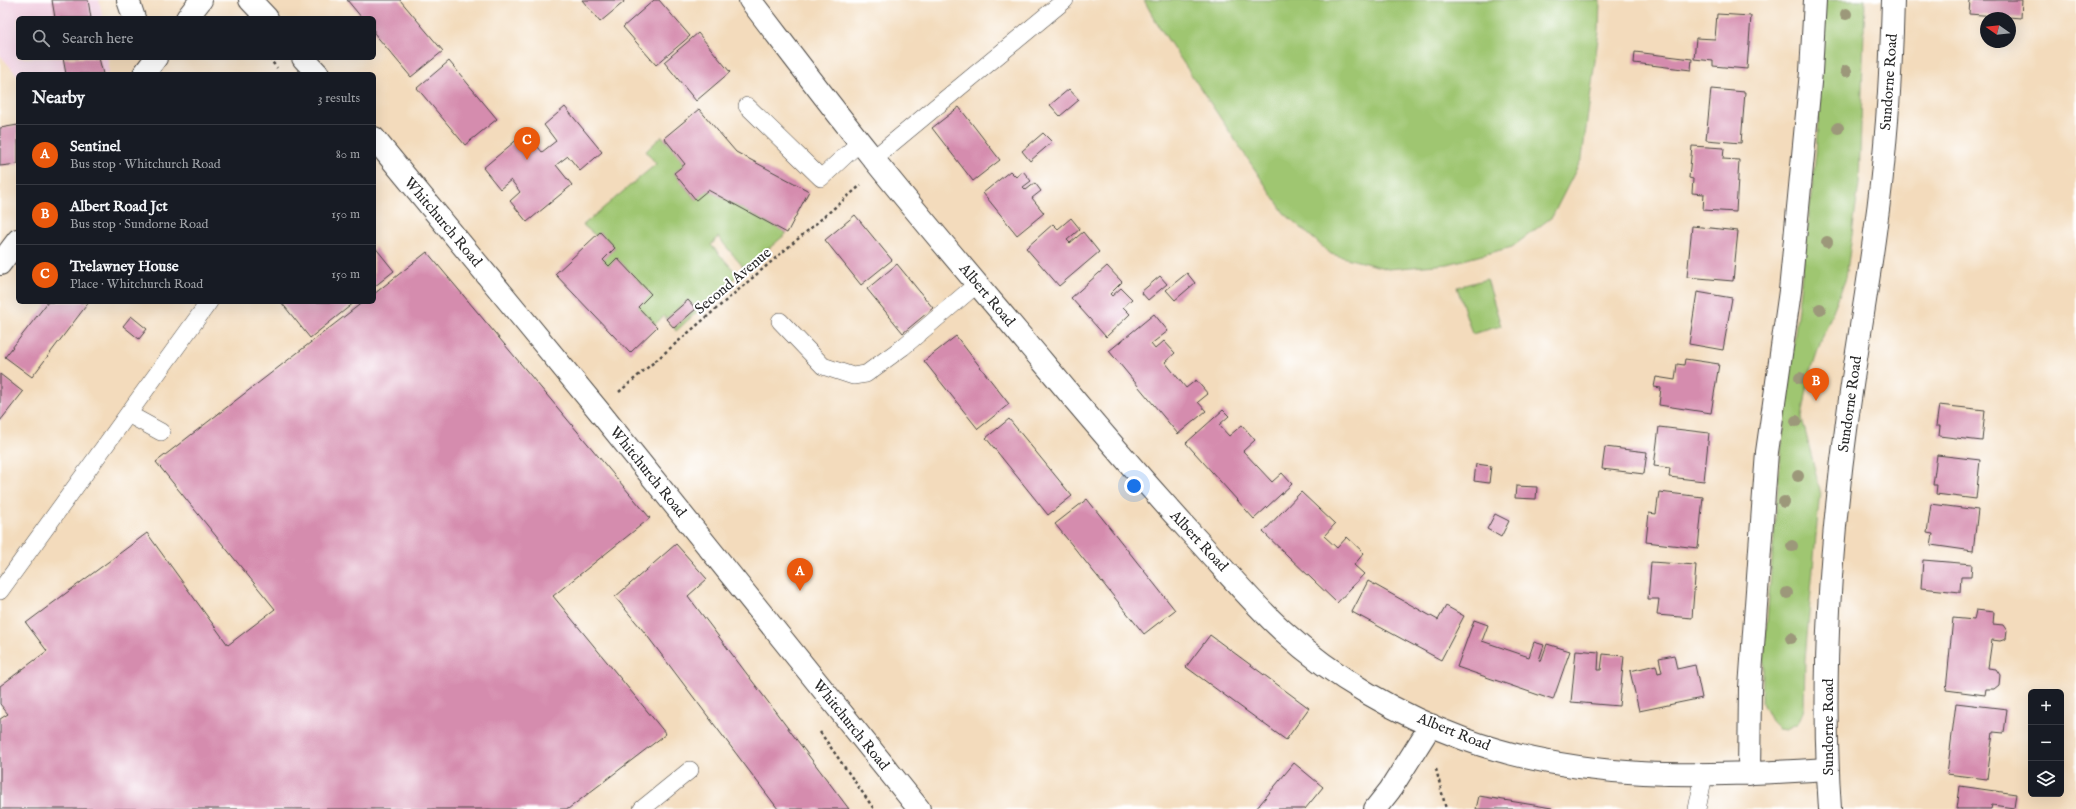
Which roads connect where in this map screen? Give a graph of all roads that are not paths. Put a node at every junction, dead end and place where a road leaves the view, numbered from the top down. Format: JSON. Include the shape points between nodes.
{"nodes":[{"id":1,"x":128,"y":0,"type":"edge"},
{"id":2,"x":201,"y":0,"type":"edge"},
{"id":3,"x":250,"y":0,"type":"edge"},
{"id":4,"x":750,"y":0,"type":"edge"},
{"id":5,"x":1065,"y":0,"type":"edge"},
{"id":6,"x":1815,"y":0,"type":"edge"},
{"id":7,"x":1894,"y":0,"type":"edge"},
{"id":8,"x":133,"y":16,"type":"edge"},
{"id":9,"x":189,"y":16,"type":"edge"},
{"id":10,"x":265,"y":16,"type":"edge"},
{"id":11,"x":305,"y":60,"type":"edge"},
{"id":12,"x":316,"y":72,"type":"edge"},
{"id":13,"x":747,"y":106,"type":"dead end"},
{"id":14,"x":376,"y":140,"type":"edge"},
{"id":15,"x":872,"y":157,"type":"junction"},
{"id":16,"x":977,"y":284,"type":"junction"},
{"id":17,"x":208,"y":304,"type":"edge"},
{"id":18,"x":780,"y":321,"type":"dead end"},
{"id":19,"x":128,"y":414,"type":"junction"},
{"id":20,"x":161,"y":432,"type":"dead end"},
{"id":21,"x":0,"y":591,"type":"edge"},
{"id":22,"x":1431,"y":725,"type":"junction"},
{"id":23,"x":1827,"y":769,"type":"junction"},
{"id":24,"x":690,"y":770,"type":"dead end"},
{"id":25,"x":1748,"y":774,"type":"junction"},
{"id":26,"x":1704,"y":775,"type":"junction"},
{"id":27,"x":642,"y":809,"type":"edge"},
{"id":28,"x":919,"y":809,"type":"edge"},
{"id":29,"x":1375,"y":809,"type":"edge"},
{"id":30,"x":1697,"y":809,"type":"edge"},
{"id":31,"x":1830,"y":809,"type":"edge"}],
"edges":[{"from":1,"to":8,"type":"street"},
{"from":2,"to":9,"type":"street"},
{"from":3,"to":10,"type":"street"},
{"from":4,"to":15,"type":"street","name":"Albert Road"},
{"from":5,"to":15,"type":"lane"},
{"from":6,"to":25,"type":"street","via":[[1790,291],[1767,452],[1750,688]]},
{"from":7,"to":23,"type":"street","name":"Sundorne Road","via":[[1891,84],[1876,230],[1848,414],[1834,530],[1827,659]]},
{"from":11,"to":12,"type":"street"},
{"from":13,"to":15,"type":"lane","via":[[821,178]]},
{"from":14,"to":28,"type":"street","name":"Whitchurch Road","via":[[598,410]]},
{"from":15,"to":16,"type":"street","name":"Albert Road"},
{"from":16,"to":18,"type":"lane","via":[[903,347],[866,374],[853,376],[823,366]]},
{"from":16,"to":22,"type":"street","name":"Albert Road","via":[[1126,461],[1283,631],[1354,684]]},
{"from":17,"to":19,"type":"lane"},
{"from":19,"to":20,"type":"lane"},
{"from":19,"to":21,"type":"lane"},
{"from":22,"to":26,"type":"street","name":"Albert Road","via":[[1464,739],[1554,764],[1645,775]]},
{"from":22,"to":29,"type":"street"},
{"from":23,"to":25,"type":"street","name":"Albert Road"},
{"from":23,"to":31,"type":"street","name":"Sundorne Road"},
{"from":24,"to":27,"type":"lane"},
{"from":25,"to":26,"type":"street","name":"Albert Road"},
{"from":26,"to":30,"type":"lane"}]}
